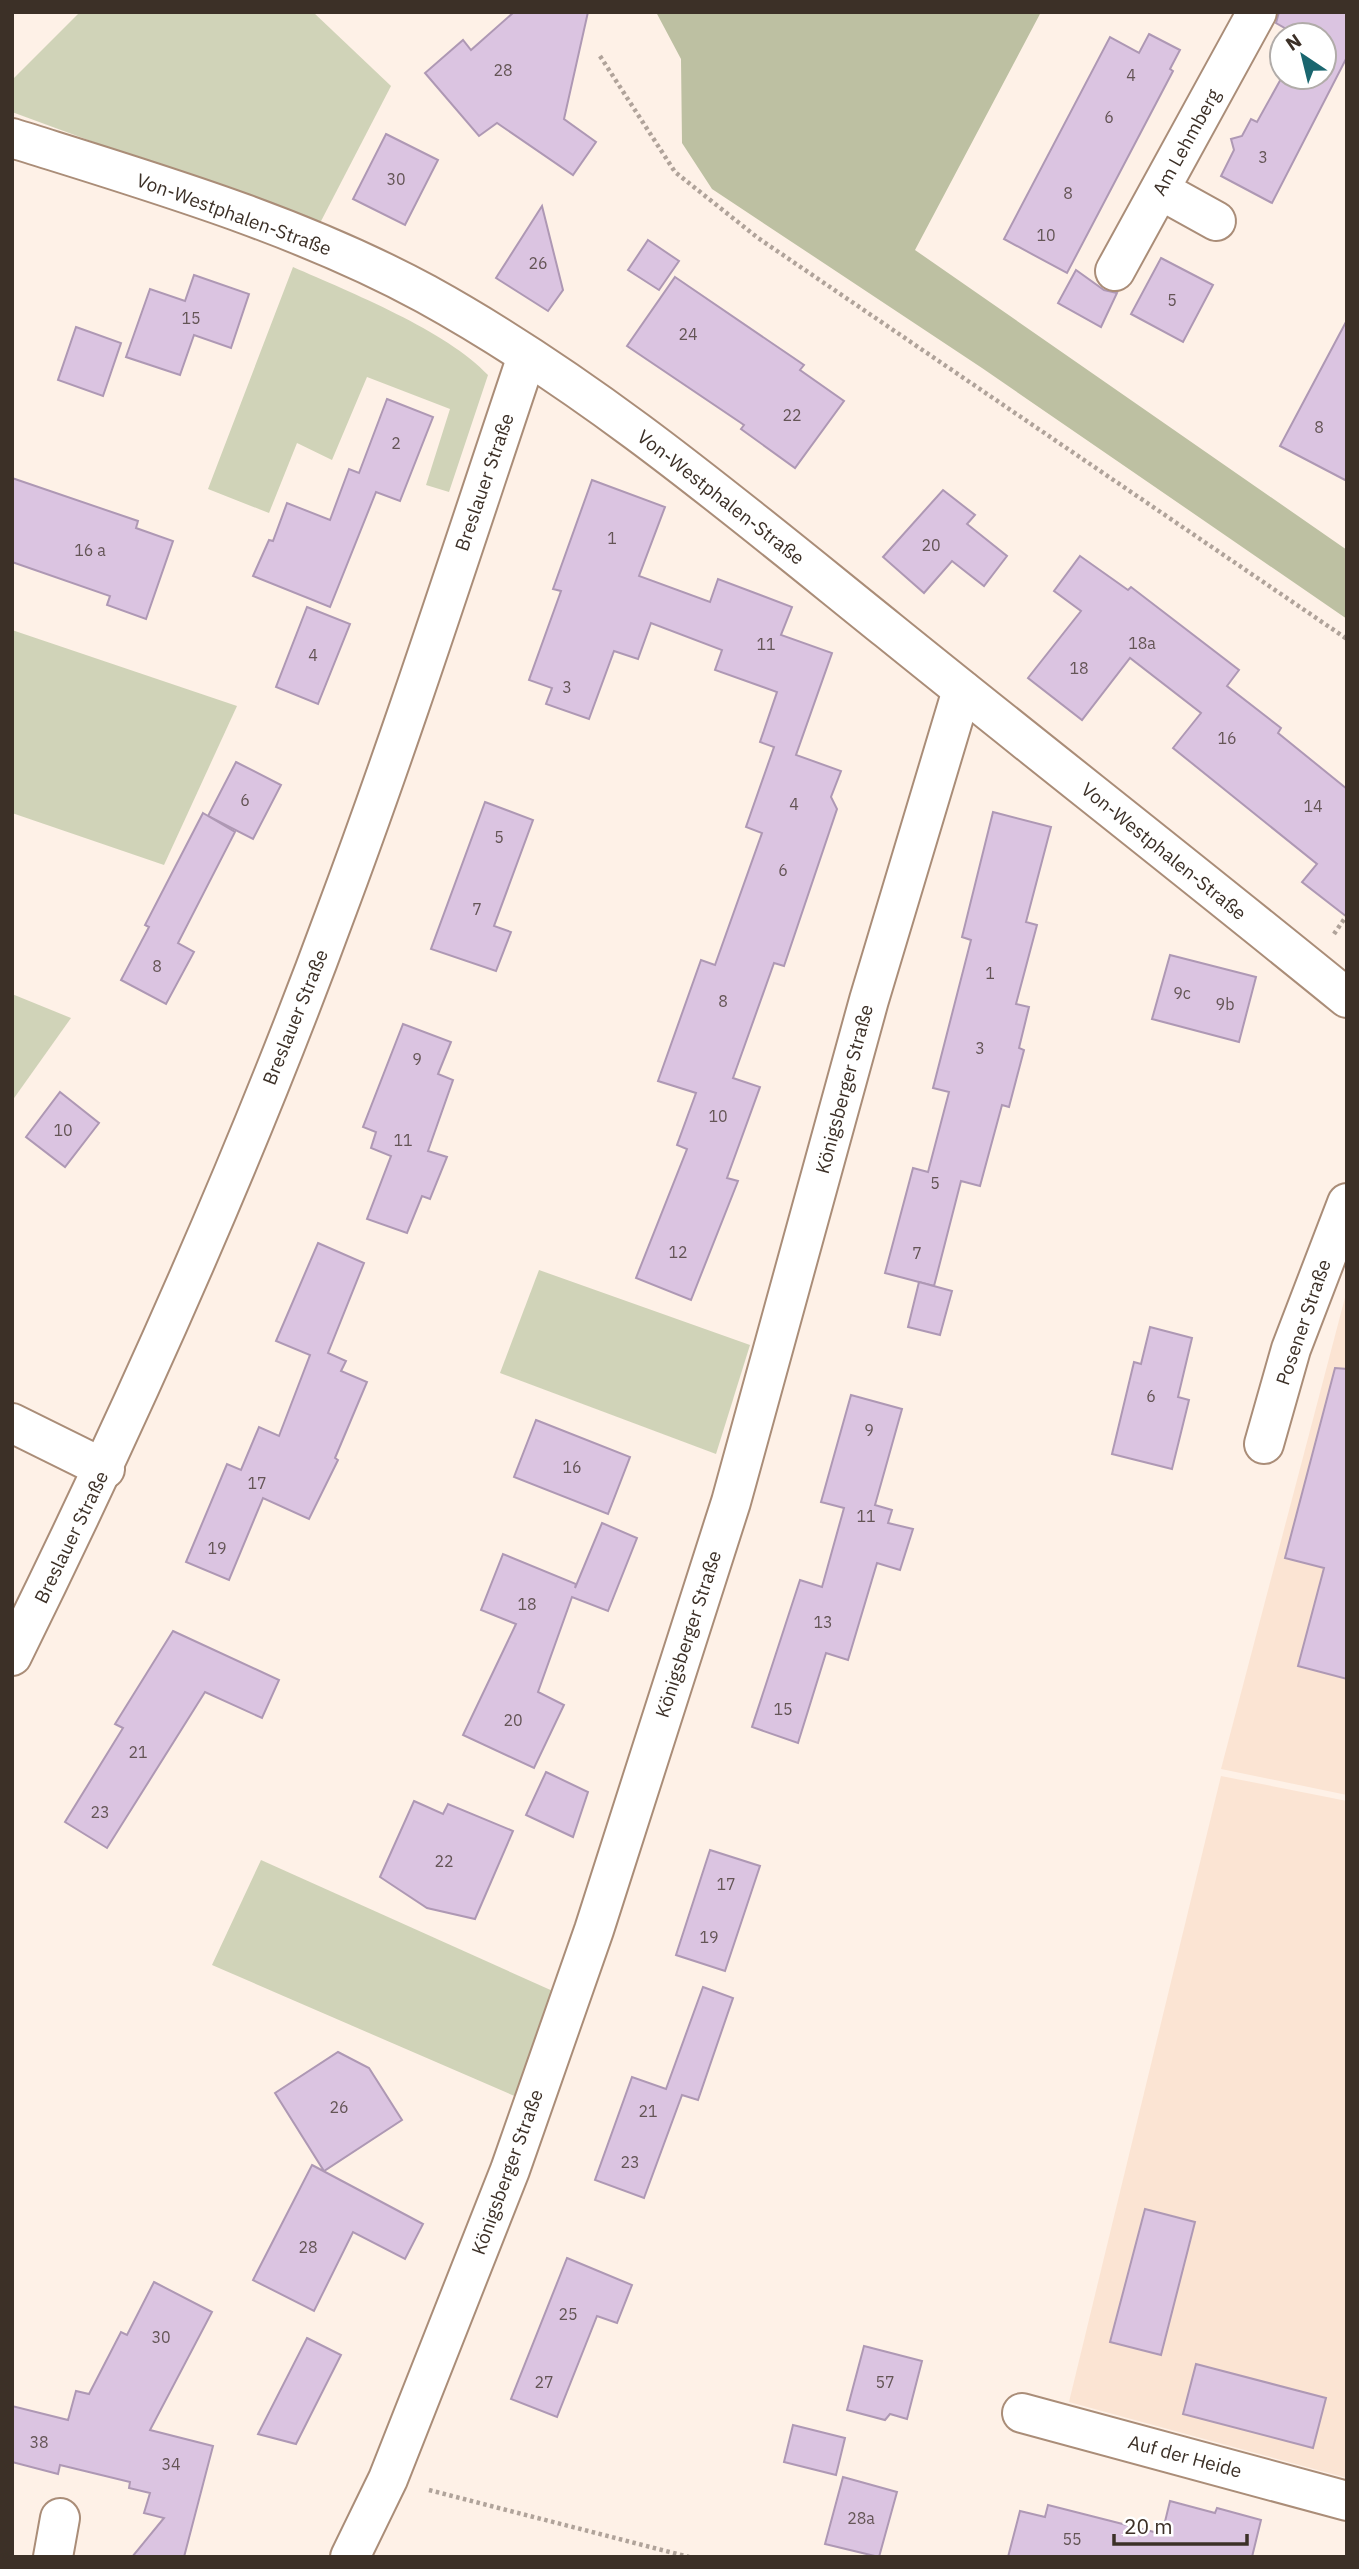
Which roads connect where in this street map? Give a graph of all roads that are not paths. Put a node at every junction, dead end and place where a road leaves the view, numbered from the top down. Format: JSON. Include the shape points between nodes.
{"nodes":[{"id":1,"x":1257,"y":12,"type":"edge"},
{"id":2,"x":12,"y":138,"type":"edge"},
{"id":3,"x":1160,"y":190,"type":"junction"},
{"id":4,"x":1216,"y":221,"type":"dead end"},
{"id":5,"x":1115,"y":271,"type":"dead end"},
{"id":6,"x":527,"y":356,"type":"junction"},
{"id":7,"x":962,"y":690,"type":"junction"},
{"id":8,"x":1347,"y":998,"type":"edge"},
{"id":9,"x":1347,"y":1203,"type":"edge"},
{"id":10,"x":12,"y":1423,"type":"edge"},
{"id":11,"x":1264,"y":1444,"type":"dead end"},
{"id":12,"x":105,"y":1469,"type":"junction"},
{"id":13,"x":12,"y":1656,"type":"edge"},
{"id":14,"x":1022,"y":2413,"type":"dead end"},
{"id":15,"x":1347,"y":2501,"type":"edge"},
{"id":16,"x":60,"y":2518,"type":"dead end"},
{"id":17,"x":53,"y":2557,"type":"edge"},
{"id":18,"x":351,"y":2557,"type":"edge"}],
"edges":[{"from":1,"to":3,"type":"street","name":"Am Lehmberg"},
{"from":2,"to":6,"type":"street","name":"Von-Westphalen-Straße","via":[[123,173],[358,260]]},
{"from":3,"to":4,"type":"street"},
{"from":3,"to":5,"type":"street","name":"Am Lehmberg"},
{"from":6,"to":7,"type":"street","name":"Von-Westphalen-Straße","via":[[655,445]]},
{"from":6,"to":12,"type":"street","name":"Breslauer Straße","via":[[335,915],[225,1196]]},
{"from":7,"to":8,"type":"street","name":"Von-Westphalen-Straße"},
{"from":7,"to":18,"type":"street","name":"Königsberger Straße","via":[[869,1000],[727,1515],[593,1930],[510,2170],[388,2479]]},
{"from":9,"to":11,"type":"street","name":"Posener Straße","via":[[1292,1349]]},
{"from":10,"to":12,"type":"street"},
{"from":12,"to":13,"type":"street","name":"Breslauer Straße"},
{"from":14,"to":15,"type":"street","name":"Auf der Heide"},
{"from":16,"to":17,"type":"street"}]}
